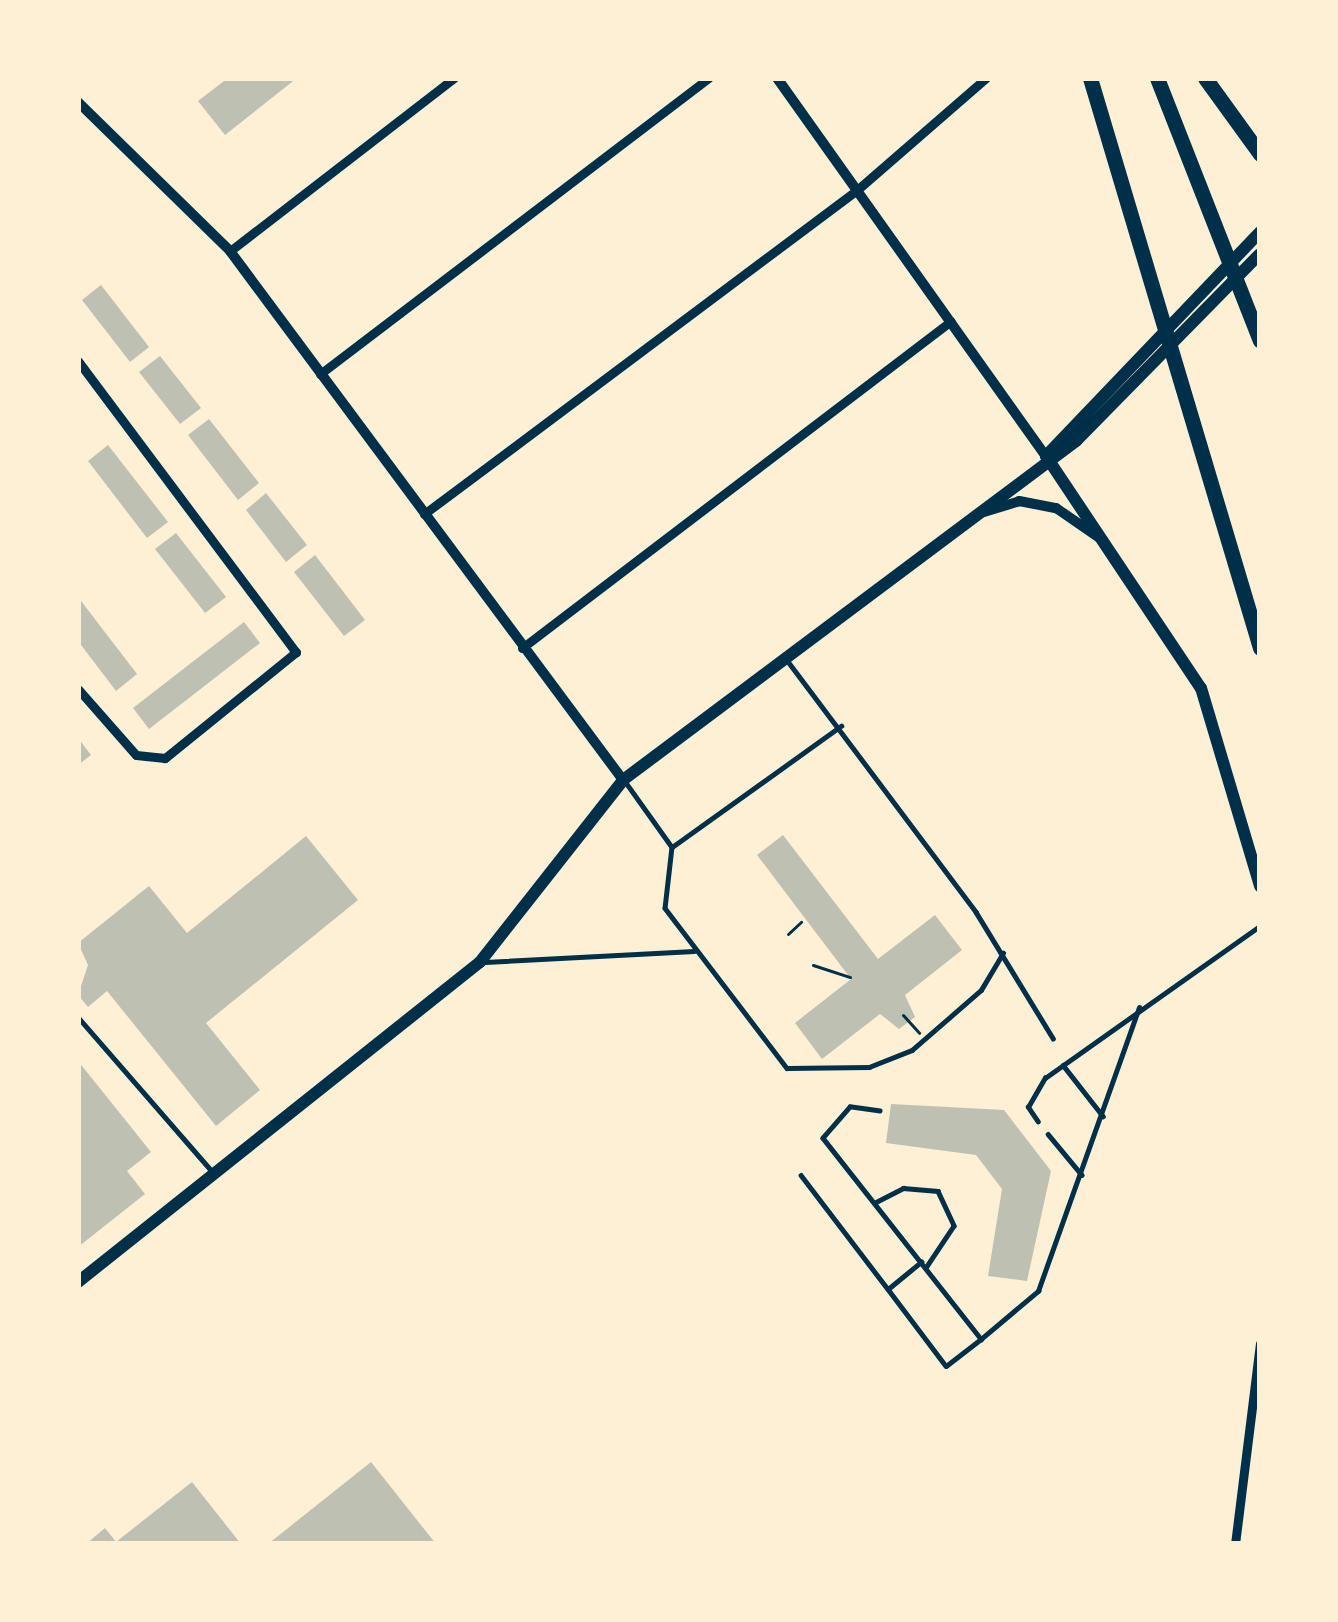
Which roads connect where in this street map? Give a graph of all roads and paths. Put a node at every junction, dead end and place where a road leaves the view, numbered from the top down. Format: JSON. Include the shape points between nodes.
{"nodes":[{"id":1,"x":454,"y":78,"type":"edge"},
{"id":2,"x":708,"y":78,"type":"edge"},
{"id":3,"x":777,"y":78,"type":"edge"},
{"id":4,"x":1090,"y":78,"type":"edge"},
{"id":5,"x":1157,"y":78,"type":"edge"},
{"id":6,"x":1205,"y":78,"type":"edge"},
{"id":7,"x":986,"y":80,"type":"edge"},
{"id":8,"x":78,"y":102,"type":"edge"},
{"id":9,"x":1260,"y":154,"type":"edge"},
{"id":10,"x":857,"y":190,"type":"junction"},
{"id":11,"x":1255,"y":236,"type":"edge"},
{"id":12,"x":230,"y":251,"type":"junction"},
{"id":13,"x":1260,"y":254,"type":"edge"},
{"id":14,"x":951,"y":321,"type":"junction"},
{"id":15,"x":1260,"y":340,"type":"edge"},
{"id":16,"x":78,"y":361,"type":"edge"},
{"id":17,"x":320,"y":374,"type":"junction"},
{"id":18,"x":1046,"y":457,"type":"junction"},
{"id":19,"x":424,"y":514,"type":"junction"},
{"id":20,"x":964,"y":518,"type":"junction"},
{"id":21,"x":1103,"y":540,"type":"junction"},
{"id":22,"x":1254,"y":606,"type":"edge"},
{"id":23,"x":522,"y":647,"type":"junction"},
{"id":24,"x":1260,"y":648,"type":"edge"},
{"id":25,"x":783,"y":655,"type":"junction"},
{"id":26,"x":78,"y":689,"type":"edge"},
{"id":27,"x":841,"y":726,"type":"junction"},
{"id":28,"x":623,"y":781,"type":"junction"},
{"id":29,"x":672,"y":847,"type":"junction"},
{"id":30,"x":1260,"y":886,"type":"edge"},
{"id":31,"x":801,"y":922,"type":"dead end"},
{"id":32,"x":1260,"y":926,"type":"edge"},
{"id":33,"x":788,"y":934,"type":"dead end"},
{"id":34,"x":694,"y":951,"type":"junction"},
{"id":35,"x":1003,"y":953,"type":"junction"},
{"id":36,"x":480,"y":962,"type":"junction"},
{"id":37,"x":813,"y":965,"type":"dead end"},
{"id":38,"x":850,"y":977,"type":"dead end"},
{"id":39,"x":1138,"y":1007,"type":"junction"},
{"id":40,"x":903,"y":1015,"type":"dead end"},
{"id":41,"x":78,"y":1017,"type":"edge"},
{"id":42,"x":1053,"y":1038,"type":"dead end"},
{"id":43,"x":925,"y":1039,"type":"junction"},
{"id":44,"x":1063,"y":1065,"type":"junction"},
{"id":45,"x":880,"y":1111,"type":"dead end"},
{"id":46,"x":1102,"y":1116,"type":"junction"},
{"id":47,"x":1038,"y":1122,"type":"dead end"},
{"id":48,"x":1048,"y":1134,"type":"dead end"},
{"id":49,"x":215,"y":1174,"type":"junction"},
{"id":50,"x":801,"y":1175,"type":"dead end"},
{"id":51,"x":1082,"y":1175,"type":"junction"},
{"id":52,"x":874,"y":1203,"type":"junction"},
{"id":53,"x":924,"y":1265,"type":"junction"},
{"id":54,"x":78,"y":1282,"type":"edge"},
{"id":55,"x":888,"y":1289,"type":"junction"},
{"id":56,"x":981,"y":1339,"type":"junction"},
{"id":57,"x":1260,"y":1344,"type":"edge"},
{"id":58,"x":1235,"y":1544,"type":"edge"}],
"edges":[{"from":1,"to":12,"type":"street"},
{"from":2,"to":17,"type":"street"},
{"from":3,"to":10,"type":"street"},
{"from":4,"to":22,"type":"highway"},
{"from":5,"to":15,"type":"highway"},
{"from":6,"to":9,"type":"highway"},
{"from":7,"to":10,"type":"street"},
{"from":8,"to":12,"type":"street"},
{"from":10,"to":14,"type":"street"},
{"from":10,"to":19,"type":"street"},
{"from":11,"to":18,"type":"main road"},
{"from":12,"to":17,"type":"street"},
{"from":13,"to":18,"type":"main road"},
{"from":14,"to":18,"type":"street"},
{"from":14,"to":23,"type":"street"},
{"from":16,"to":26,"type":"street","via":[[291,639],[294,662],[166,758],[136,755]]},
{"from":17,"to":19,"type":"street"},
{"from":18,"to":20,"type":"main road"},
{"from":18,"to":21,"type":"main road"},
{"from":19,"to":23,"type":"street"},
{"from":20,"to":21,"type":"street","via":[[1019,501],[1056,508]]},
{"from":20,"to":25,"type":"main road"},
{"from":21,"to":30,"type":"main road","via":[[1201,688]]},
{"from":22,"to":24,"type":"highway"},
{"from":23,"to":28,"type":"street"},
{"from":25,"to":27,"type":"lane"},
{"from":25,"to":28,"type":"main road"},
{"from":27,"to":29,"type":"lane"},
{"from":27,"to":35,"type":"lane"},
{"from":28,"to":29,"type":"lane"},
{"from":28,"to":36,"type":"main road"},
{"from":29,"to":34,"type":"lane","via":[[662,899]]},
{"from":31,"to":33,"type":"path"},
{"from":32,"to":39,"type":"lane"},
{"from":34,"to":36,"type":"lane"},
{"from":34,"to":43,"type":"lane","via":[[800,1074],[869,1067]]},
{"from":35,"to":42,"type":"lane"},
{"from":35,"to":43,"type":"lane"},
{"from":36,"to":49,"type":"main road"},
{"from":37,"to":38,"type":"path"},
{"from":39,"to":44,"type":"lane"},
{"from":39,"to":46,"type":"lane"},
{"from":40,"to":43,"type":"path"},
{"from":41,"to":49,"type":"lane"},
{"from":44,"to":46,"type":"lane"},
{"from":44,"to":47,"type":"lane","via":[[1031,1093]]},
{"from":45,"to":52,"type":"lane","via":[[850,1107],[823,1138]]},
{"from":46,"to":51,"type":"lane"},
{"from":48,"to":51,"type":"lane"},
{"from":49,"to":54,"type":"main road"},
{"from":50,"to":55,"type":"lane"},
{"from":51,"to":56,"type":"lane","via":[[1038,1291]]},
{"from":52,"to":53,"type":"lane"},
{"from":52,"to":53,"type":"lane","via":[[903,1188],[938,1191],[954,1226]]},
{"from":53,"to":55,"type":"lane"},
{"from":53,"to":56,"type":"lane"},
{"from":55,"to":56,"type":"lane","via":[[946,1366]]},
{"from":57,"to":58,"type":"street"}]}
